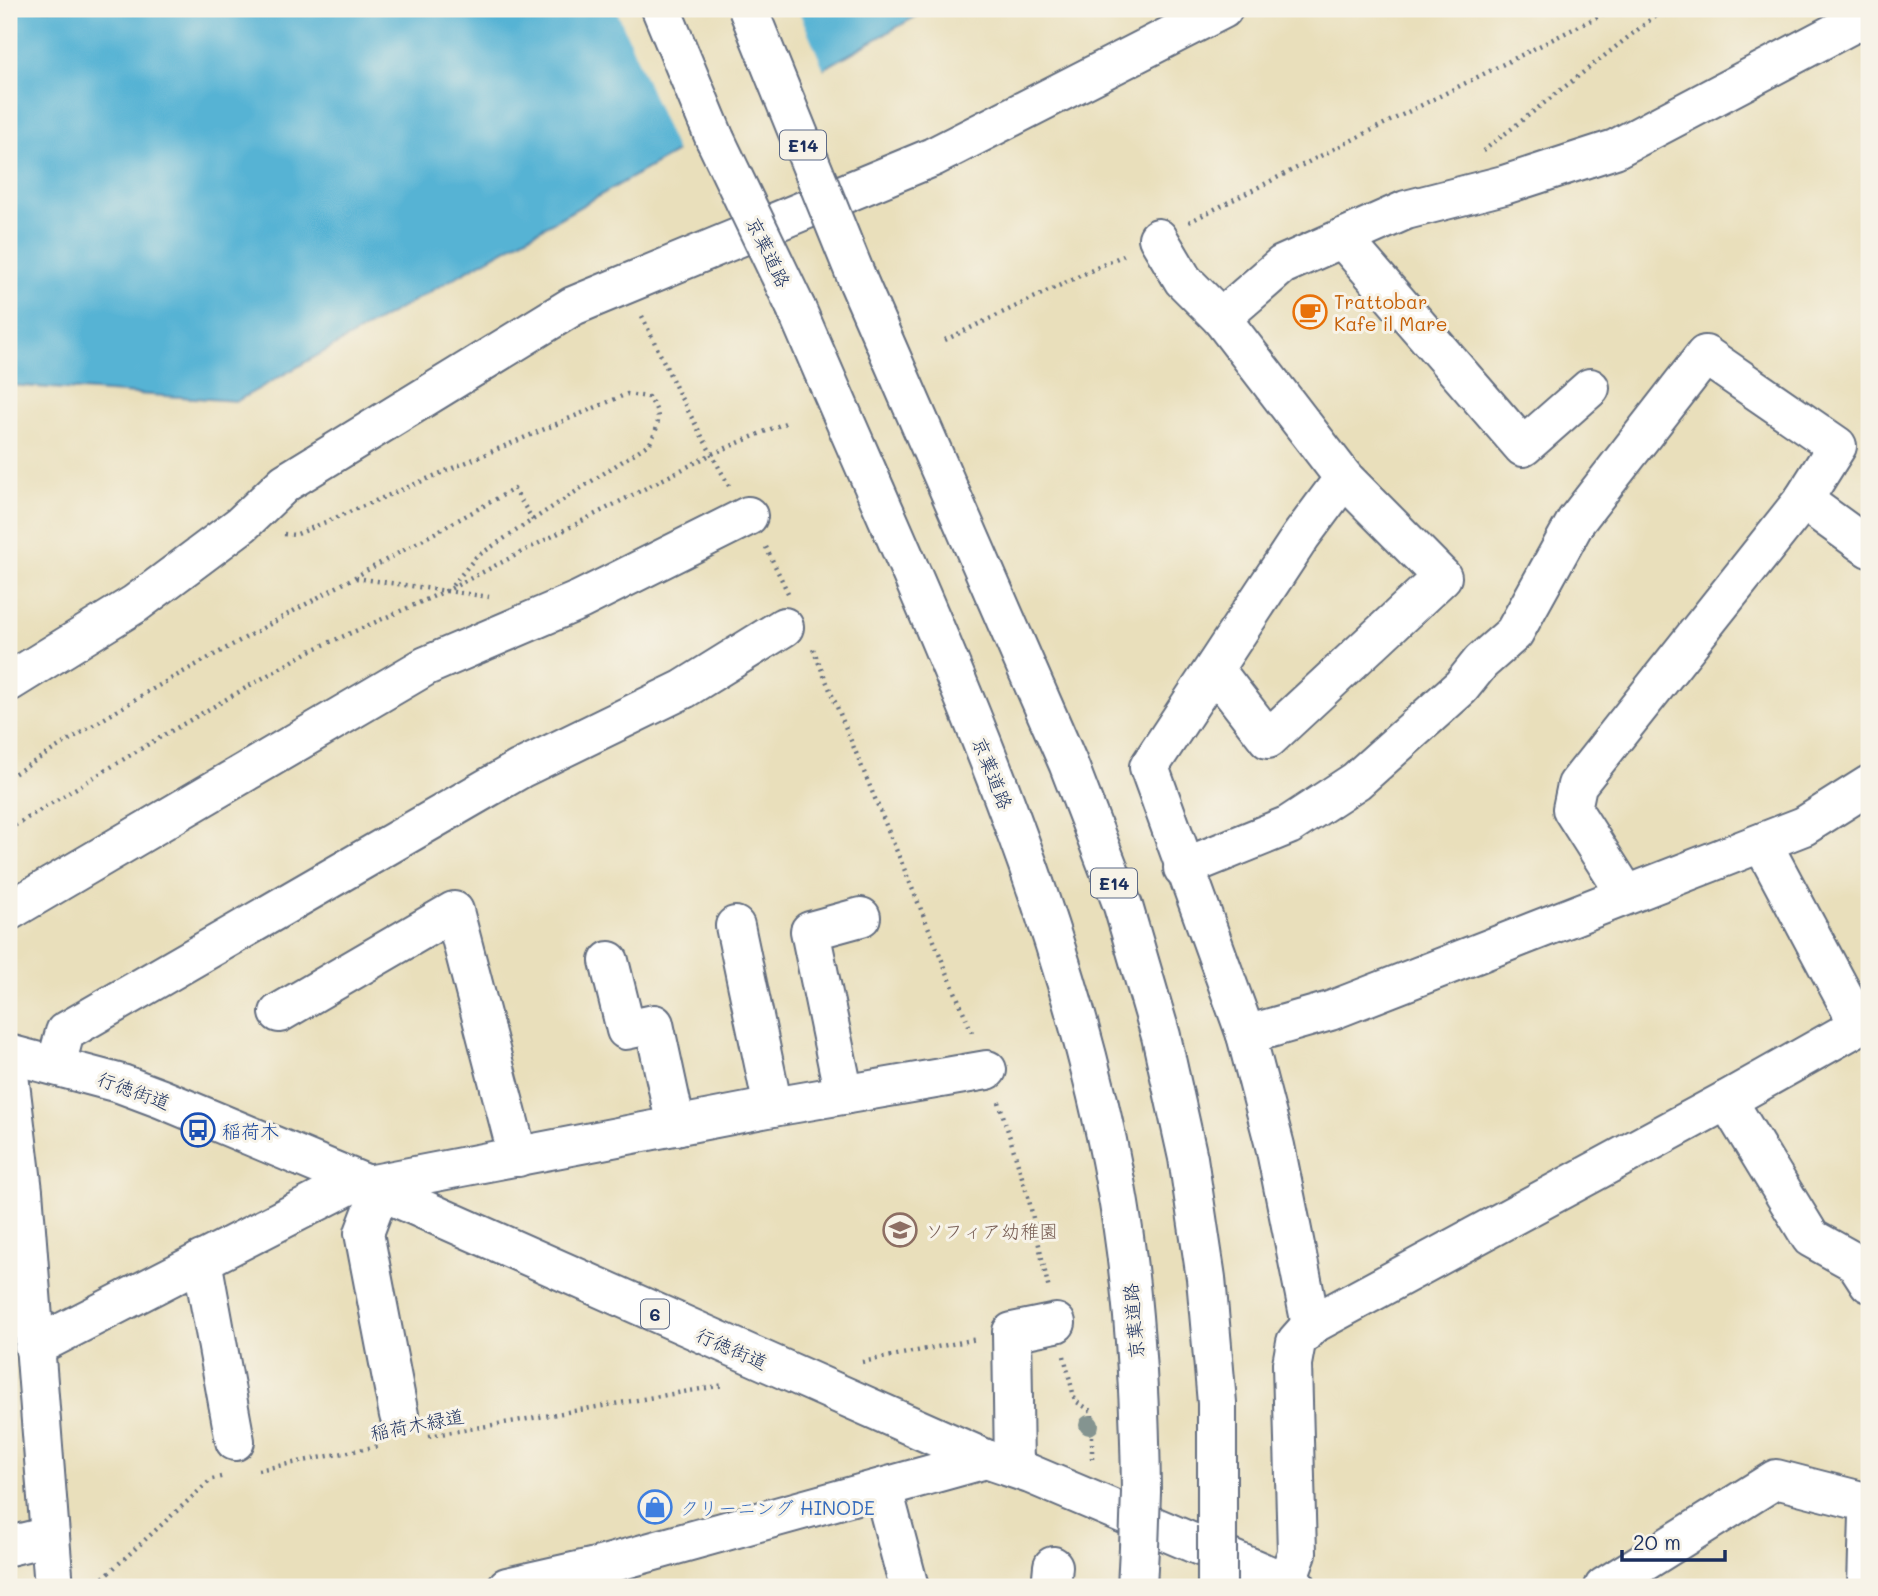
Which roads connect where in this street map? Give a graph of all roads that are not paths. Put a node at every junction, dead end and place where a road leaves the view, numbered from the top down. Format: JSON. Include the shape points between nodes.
{"nodes":[{"id":1,"x":661,"y":9,"type":"edge"},
{"id":2,"x":748,"y":9,"type":"edge"},
{"id":3,"x":1223,"y":9,"type":"edge"},
{"id":4,"x":1869,"y":15,"type":"edge"},
{"id":5,"x":1158,"y":238,"type":"road end"},
{"id":6,"x":1342,"y":238,"type":"junction"},
{"id":7,"x":1221,"y":318,"type":"junction"},
{"id":8,"x":1590,"y":388,"type":"dead end"},
{"id":9,"x":1344,"y":478,"type":"junction"},
{"id":10,"x":1802,"y":500,"type":"junction"},
{"id":11,"x":749,"y":519,"type":"road end"},
{"id":12,"x":1869,"y":548,"type":"edge"},
{"id":13,"x":794,"y":621,"type":"road end"},
{"id":14,"x":1215,"y":670,"type":"junction"},
{"id":15,"x":9,"y":682,"type":"edge"},
{"id":16,"x":1869,"y":785,"type":"edge"},
{"id":17,"x":1762,"y":843,"type":"junction"},
{"id":18,"x":1183,"y":868,"type":"junction"},
{"id":19,"x":1626,"y":894,"type":"junction"},
{"id":20,"x":9,"y":911,"type":"edge"},
{"id":21,"x":861,"y":917,"type":"dead end"},
{"id":22,"x":735,"y":926,"type":"dead end"},
{"id":23,"x":609,"y":961,"type":"dead end"},
{"id":24,"x":279,"y":1013,"type":"dead end"},
{"id":25,"x":1864,"y":1023,"type":"edge"},
{"id":26,"x":1246,"y":1035,"type":"junction"},
{"id":27,"x":9,"y":1054,"type":"edge"},
{"id":28,"x":56,"y":1065,"type":"junction"},
{"id":29,"x":987,"y":1070,"type":"road end"},
{"id":30,"x":9,"y":1075,"type":"edge"},
{"id":31,"x":844,"y":1095,"type":"junction"},
{"id":32,"x":1727,"y":1100,"type":"junction"},
{"id":33,"x":773,"y":1107,"type":"junction"},
{"id":34,"x":676,"y":1126,"type":"junction"},
{"id":35,"x":517,"y":1157,"type":"junction"},
{"id":36,"x":368,"y":1186,"type":"junction"},
{"id":37,"x":16,"y":1193,"type":"edge"},
{"id":38,"x":202,"y":1261,"type":"junction"},
{"id":39,"x":1869,"y":1283,"type":"edge"},
{"id":40,"x":20,"y":1301,"type":"edge"},
{"id":41,"x":1056,"y":1322,"type":"road end"},
{"id":42,"x":1311,"y":1325,"type":"junction"},
{"id":43,"x":34,"y":1347,"type":"junction"},
{"id":44,"x":24,"y":1416,"type":"edge"},
{"id":45,"x":403,"y":1432,"type":"road end"},
{"id":46,"x":242,"y":1462,"type":"road end"},
{"id":47,"x":1000,"y":1463,"type":"junction"},
{"id":48,"x":883,"y":1489,"type":"junction"},
{"id":49,"x":1869,"y":1503,"type":"edge"},
{"id":50,"x":1869,"y":1515,"type":"edge"},
{"id":51,"x":50,"y":1536,"type":"junction"},
{"id":52,"x":9,"y":1546,"type":"edge"},
{"id":53,"x":1217,"y":1584,"type":"edge"},
{"id":54,"x":1291,"y":1585,"type":"edge"},
{"id":55,"x":54,"y":1587,"type":"edge"},
{"id":56,"x":507,"y":1587,"type":"edge"},
{"id":57,"x":909,"y":1587,"type":"edge"},
{"id":58,"x":1137,"y":1587,"type":"edge"},
{"id":59,"x":1604,"y":1587,"type":"edge"},
{"id":60,"x":1867,"y":1587,"type":"edge"}],
"edges":[{"from":1,"to":58,"type":"main road","name":"京葉道路","bridge":true,"via":[[715,139],[796,308],[1001,790],[1048,925],[1089,1062],[1115,1182],[1131,1296],[1140,1402]]},
{"from":2,"to":53,"type":"main road","number":"E14","bridge":true,"via":[[858,281],[1068,764],[1123,905],[1161,1036],[1188,1158],[1206,1278],[1217,1402]]},
{"from":3,"to":15,"type":"main road","via":[[933,157],[573,306],[285,483],[242,524],[135,604]]},
{"from":4,"to":6,"type":"main road","via":[[1615,149],[1406,210]]},
{"from":5,"to":7,"type":"main road","via":[[1183,280]]},
{"from":6,"to":7,"type":"main road","via":[[1282,265]]},
{"from":6,"to":8,"type":"main road","via":[[1523,447]]},
{"from":7,"to":9,"type":"main road"},
{"from":9,"to":14,"type":"main road"},
{"from":9,"to":14,"type":"main road","via":[[1442,577],[1268,739]]},
{"from":10,"to":12,"type":"main road"},
{"from":10,"to":18,"type":"main road","via":[[1837,446],[1705,355],[1576,521],[1514,633],[1461,687],[1356,781],[1289,825]]},
{"from":10,"to":19,"type":"main road","via":[[1577,785],[1572,809]]},
{"from":11,"to":20,"type":"main road","via":[[426,666]]},
{"from":13,"to":28,"type":"main road","via":[[684,688],[520,769],[65,1032]]},
{"from":14,"to":18,"type":"main road","via":[[1149,767]]},
{"from":16,"to":17,"type":"main road","via":[[1804,826]]},
{"from":17,"to":19,"type":"main road"},
{"from":17,"to":25,"type":"main road"},
{"from":18,"to":26,"type":"main road"},
{"from":19,"to":26,"type":"main road","via":[[1330,1011]]},
{"from":21,"to":31,"type":"main road","via":[[810,931]]},
{"from":22,"to":33,"type":"main road"},
{"from":23,"to":34,"type":"main road","via":[[626,1030],[654,1024]]},
{"from":24,"to":35,"type":"main road","via":[[454,911]]},
{"from":25,"to":32,"type":"main road"},
{"from":26,"to":42,"type":"main road","via":[[1275,1146]]},
{"from":27,"to":28,"type":"main road","name":"行徳街道","number":"6"},
{"from":28,"to":36,"type":"main road","name":"行徳街道","number":"6","via":[[152,1096]]},
{"from":29,"to":31,"type":"main road"},
{"from":30,"to":37,"type":"main road"},
{"from":31,"to":33,"type":"main road"},
{"from":32,"to":39,"type":"main road","via":[[1811,1238],[1856,1264]]},
{"from":32,"to":42,"type":"main road"},
{"from":33,"to":34,"type":"main road"},
{"from":34,"to":35,"type":"main road"},
{"from":35,"to":36,"type":"main road"},
{"from":36,"to":38,"type":"main road"},
{"from":36,"to":45,"type":"main road","via":[[364,1233]]},
{"from":36,"to":47,"type":"main road","name":"行徳街道","number":"6"},
{"from":37,"to":40,"type":"main road"},
{"from":38,"to":43,"type":"main road"},
{"from":38,"to":46,"type":"main road"},
{"from":40,"to":43,"type":"main road"},
{"from":41,"to":47,"type":"main road","via":[[1012,1332]]},
{"from":42,"to":54,"type":"main road","via":[[1296,1342],[1292,1364],[1297,1553]]},
{"from":43,"to":44,"type":"main road"},
{"from":44,"to":51,"type":"main road"},
{"from":47,"to":48,"type":"main road"},
{"from":47,"to":54,"type":"main road","name":"行徳街道","number":"6"},
{"from":48,"to":56,"type":"main road"},
{"from":48,"to":57,"type":"main road"},
{"from":49,"to":59,"type":"main road","via":[[1776,1479]]},
{"from":50,"to":60,"type":"main road"},
{"from":51,"to":52,"type":"main road"},
{"from":51,"to":55,"type":"main road"}]}
